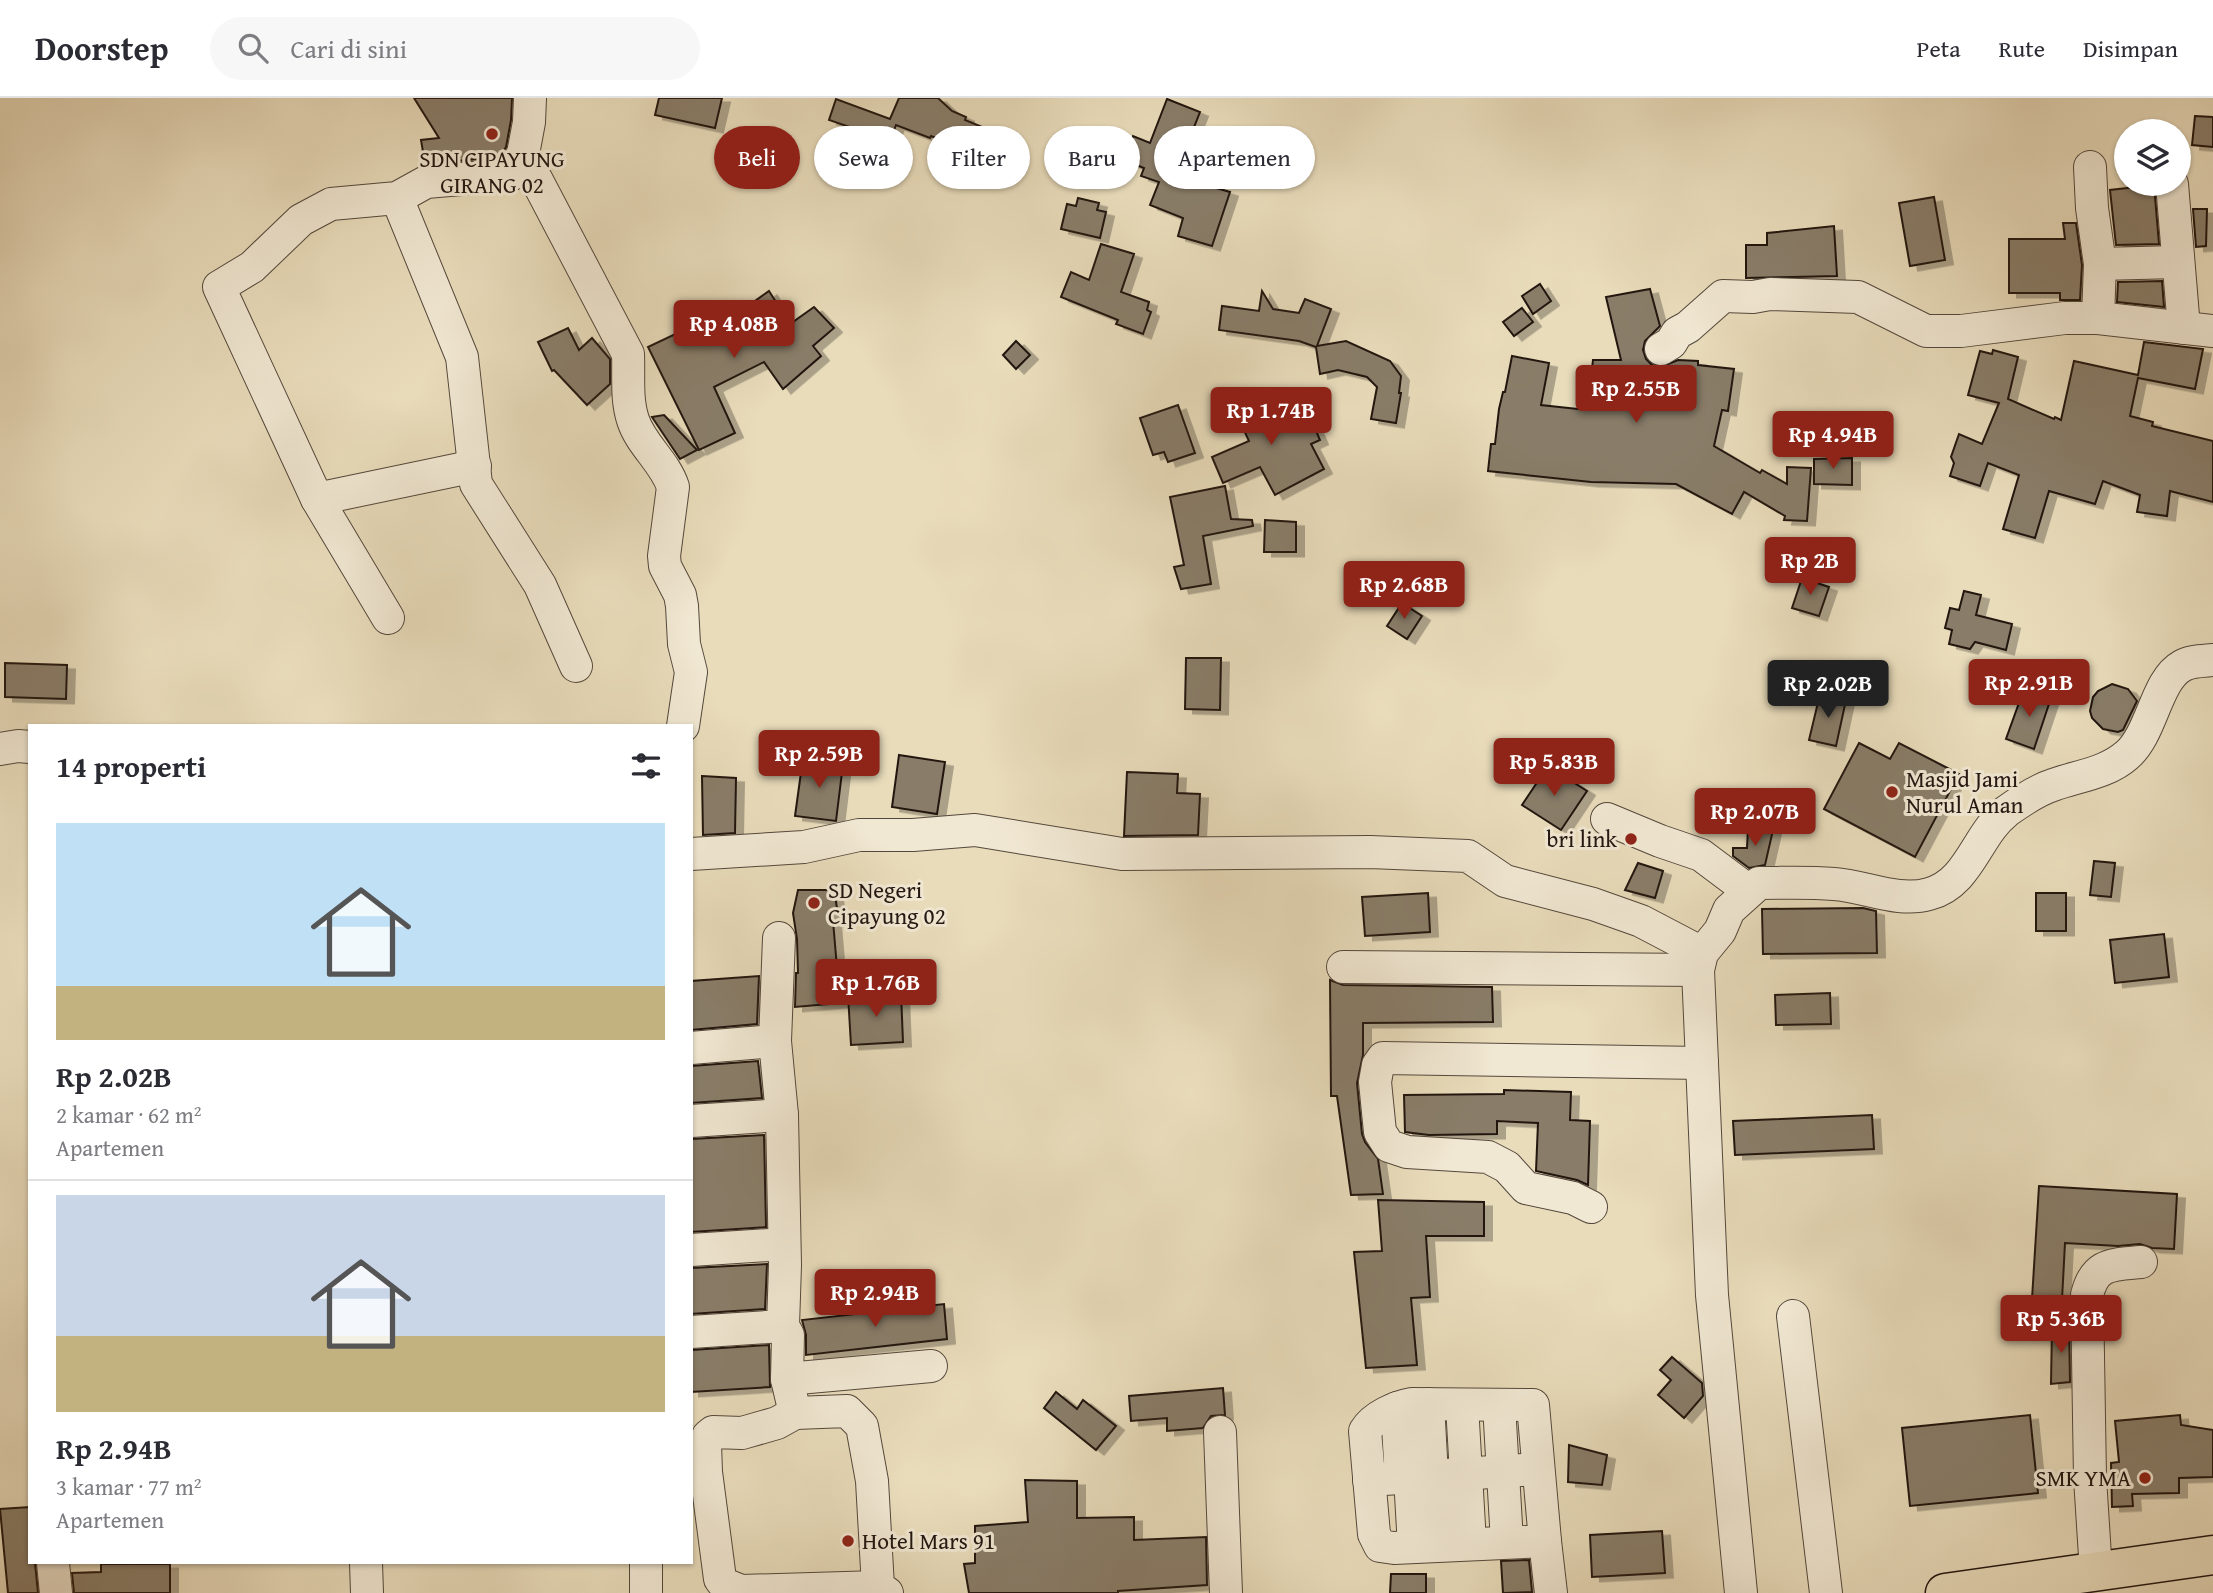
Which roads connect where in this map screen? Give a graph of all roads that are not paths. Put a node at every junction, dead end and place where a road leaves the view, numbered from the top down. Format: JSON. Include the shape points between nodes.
{"nodes":[{"id":1,"x":530,"y":98,"type":"edge"},
{"id":2,"x":523,"y":154,"type":"junction"},
{"id":3,"x":2090,"y":167,"type":"dead end"},
{"id":4,"x":2173,"y":196,"type":"edge"},
{"id":5,"x":397,"y":198,"type":"junction"},
{"id":6,"x":2177,"y":262,"type":"junction"},
{"id":7,"x":2100,"y":264,"type":"junction"},
{"id":8,"x":2098,"y":318,"type":"junction"},
{"id":9,"x":2199,"y":330,"type":"edge"},
{"id":10,"x":1661,"y":349,"type":"dead end"},
{"id":11,"x":475,"y":466,"type":"junction"},
{"id":12,"x":317,"y":499,"type":"junction"},
{"id":13,"x":388,"y":618,"type":"dead end"},
{"id":14,"x":2213,"y":660,"type":"edge"},
{"id":15,"x":576,"y":666,"type":"dead end"},
{"id":16,"x":683,"y":724,"type":"edge"},
{"id":17,"x":28,"y":747,"type":"edge"},
{"id":18,"x":0,"y":749,"type":"edge"},
{"id":19,"x":1607,"y":819,"type":"dead end"},
{"id":20,"x":693,"y":853,"type":"edge"},
{"id":21,"x":1749,"y":891,"type":"junction"},
{"id":22,"x":779,"y":938,"type":"dead end"},
{"id":23,"x":1700,"y":962,"type":"junction"},
{"id":24,"x":1343,"y":967,"type":"dead end"},
{"id":25,"x":775,"y":1041,"type":"junction"},
{"id":26,"x":693,"y":1048,"type":"edge"},
{"id":27,"x":1702,"y":1063,"type":"junction"},
{"id":28,"x":782,"y":1115,"type":"junction"},
{"id":29,"x":693,"y":1121,"type":"edge"},
{"id":30,"x":1591,"y":1207,"type":"dead end"},
{"id":31,"x":784,"y":1244,"type":"junction"},
{"id":32,"x":693,"y":1250,"type":"edge"},
{"id":33,"x":2141,"y":1262,"type":"dead end"},
{"id":34,"x":1793,"y":1316,"type":"dead end"},
{"id":35,"x":783,"y":1326,"type":"junction"},
{"id":36,"x":693,"y":1332,"type":"edge"},
{"id":37,"x":931,"y":1366,"type":"dead end"},
{"id":38,"x":787,"y":1379,"type":"junction"},
{"id":39,"x":1428,"y":1404,"type":"junction"},
{"id":40,"x":1462,"y":1405,"type":"junction"},
{"id":41,"x":1499,"y":1405,"type":"junction"},
{"id":42,"x":1397,"y":1408,"type":"junction"},
{"id":43,"x":795,"y":1413,"type":"junction"},
{"id":44,"x":1220,"y":1432,"type":"dead end"},
{"id":45,"x":1538,"y":1469,"type":"junction"},
{"id":46,"x":1503,"y":1472,"type":"junction"},
{"id":47,"x":1430,"y":1476,"type":"junction"},
{"id":48,"x":1369,"y":1480,"type":"junction"},
{"id":49,"x":1545,"y":1541,"type":"junction"},
{"id":50,"x":1507,"y":1542,"type":"junction"},
{"id":51,"x":1443,"y":1545,"type":"junction"},
{"id":52,"x":2213,"y":1555,"type":"edge"},
{"id":53,"x":53,"y":1564,"type":"edge"},
{"id":54,"x":366,"y":1564,"type":"edge"},
{"id":55,"x":646,"y":1564,"type":"edge"},
{"id":56,"x":2093,"y":1579,"type":"edge"},
{"id":57,"x":882,"y":1590,"type":"edge"},
{"id":58,"x":1963,"y":1592,"type":"edge"},
{"id":59,"x":56,"y":1593,"type":"edge"},
{"id":60,"x":367,"y":1593,"type":"edge"},
{"id":61,"x":646,"y":1593,"type":"edge"},
{"id":62,"x":1226,"y":1593,"type":"edge"},
{"id":63,"x":1551,"y":1593,"type":"edge"},
{"id":64,"x":1741,"y":1593,"type":"edge"},
{"id":65,"x":1826,"y":1593,"type":"edge"}],
"edges":[{"from":1,"to":2,"type":"street"},
{"from":2,"to":5,"type":"street","via":[[510,175],[426,183]]},
{"from":2,"to":16,"type":"street","via":[[628,354],[633,421],[673,487],[664,556],[680,594],[691,672]]},
{"from":3,"to":7,"type":"street"},
{"from":4,"to":6,"type":"street"},
{"from":5,"to":11,"type":"street","via":[[463,357]]},
{"from":5,"to":12,"type":"street","via":[[331,204],[301,220],[251,267],[219,287]]},
{"from":6,"to":7,"type":"street"},
{"from":6,"to":9,"type":"street"},
{"from":7,"to":8,"type":"street"},
{"from":8,"to":9,"type":"street"},
{"from":8,"to":10,"type":"street","via":[[1926,331],[1858,297],[1723,296]]},
{"from":11,"to":12,"type":"street"},
{"from":11,"to":15,"type":"street","via":[[476,484],[540,585]]},
{"from":12,"to":13,"type":"street"},
{"from":14,"to":21,"type":"street","via":[[2183,665],[2170,675],[2140,741],[2127,756],[2050,786],[1998,819],[1957,878],[1944,888],[1909,896],[1836,884],[1759,883]]},
{"from":17,"to":18,"type":"street"},
{"from":19,"to":21,"type":"street","via":[[1701,855]]},
{"from":20,"to":23,"type":"street","via":[[804,847],[859,835],[975,830],[1122,854],[1468,856],[1505,881],[1641,921]]},
{"from":21,"to":23,"type":"street","via":[[1729,910]]},
{"from":22,"to":25,"type":"street"},
{"from":23,"to":24,"type":"street"},
{"from":23,"to":27,"type":"street"},
{"from":25,"to":26,"type":"street"},
{"from":25,"to":28,"type":"street"},
{"from":27,"to":30,"type":"street","via":[[1383,1058],[1378,1065],[1375,1082],[1380,1132],[1389,1146],[1407,1152],[1488,1157],[1507,1167],[1526,1188],[1573,1198]]},
{"from":27,"to":64,"type":"street","via":[[1712,1295]]},
{"from":28,"to":29,"type":"street"},
{"from":28,"to":31,"type":"street"},
{"from":31,"to":32,"type":"street"},
{"from":31,"to":35,"type":"street"},
{"from":33,"to":56,"type":"street","via":[[2107,1266],[2091,1280],[2087,1296]]},
{"from":34,"to":65,"type":"street"},
{"from":35,"to":36,"type":"street"},
{"from":35,"to":38,"type":"street","via":[[788,1335]]},
{"from":37,"to":38,"type":"street"},
{"from":38,"to":43,"type":"street"},
{"from":39,"to":40,"type":"street"},
{"from":39,"to":42,"type":"street"},
{"from":39,"to":47,"type":"street"},
{"from":40,"to":41,"type":"street"},
{"from":40,"to":47,"type":"street"},
{"from":41,"to":45,"type":"street","via":[[1533,1405]]},
{"from":41,"to":46,"type":"street"},
{"from":42,"to":47,"type":"street"},
{"from":42,"to":48,"type":"street","via":[[1365,1430]]},
{"from":43,"to":57,"type":"street","via":[[847,1411],[862,1426]]},
{"from":43,"to":57,"type":"street","via":[[742,1433],[713,1432],[708,1436],[706,1472],[720,1578],[741,1591]]},
{"from":44,"to":62,"type":"street"},
{"from":45,"to":46,"type":"street"},
{"from":45,"to":49,"type":"street"},
{"from":46,"to":47,"type":"street"},
{"from":46,"to":50,"type":"street"},
{"from":47,"to":48,"type":"street"},
{"from":47,"to":51,"type":"street"},
{"from":47,"to":51,"type":"street"},
{"from":48,"to":51,"type":"street","via":[[1374,1534],[1384,1548]]},
{"from":49,"to":50,"type":"street"},
{"from":49,"to":63,"type":"street"},
{"from":50,"to":51,"type":"street"},
{"from":52,"to":56,"type":"highway"},
{"from":53,"to":59,"type":"street"},
{"from":54,"to":60,"type":"street"},
{"from":55,"to":61,"type":"street"},
{"from":56,"to":58,"type":"highway"}]}
